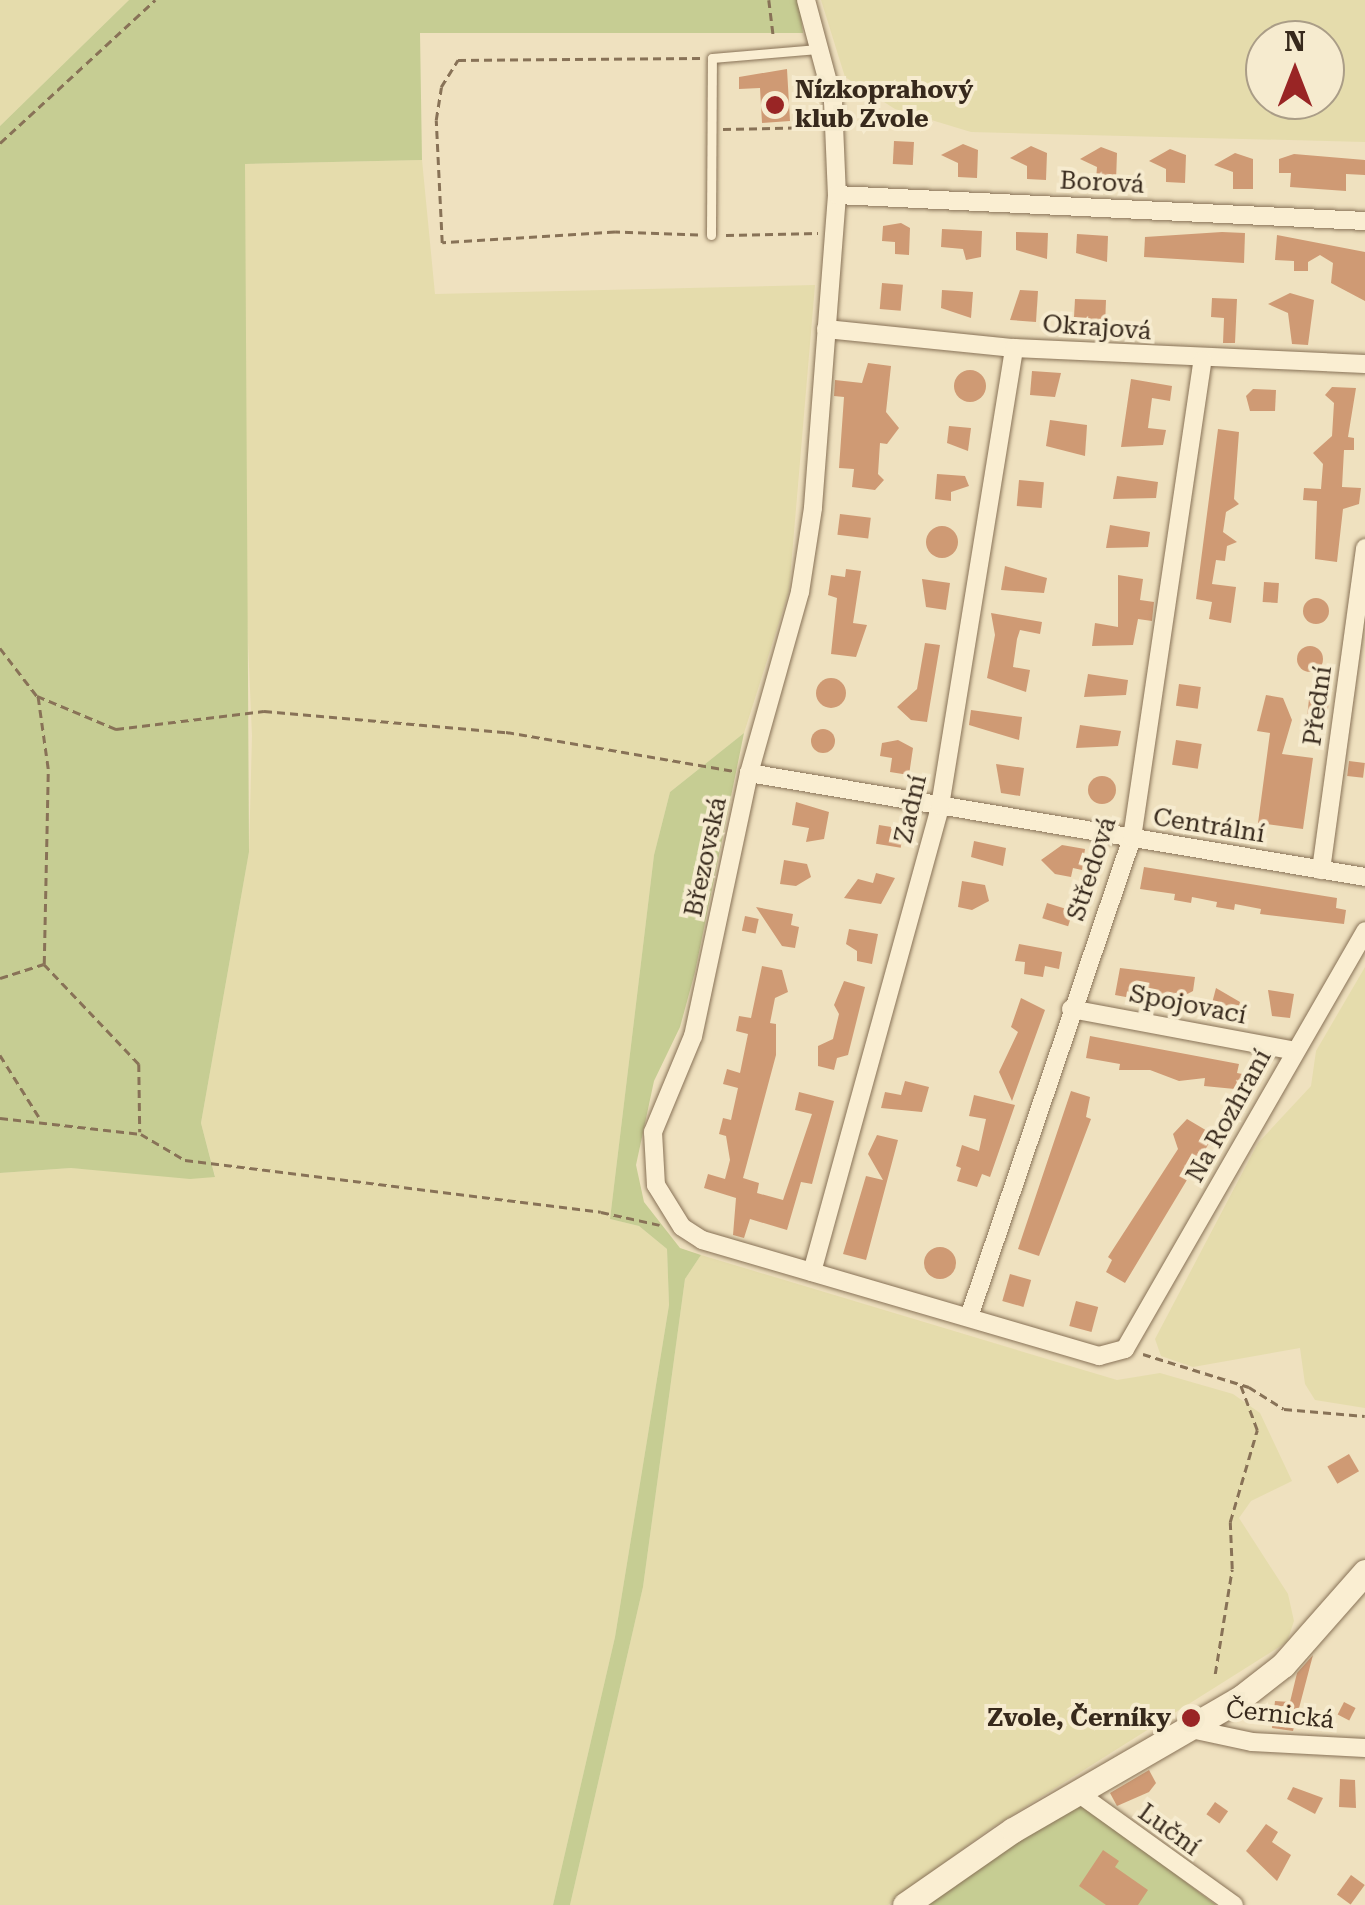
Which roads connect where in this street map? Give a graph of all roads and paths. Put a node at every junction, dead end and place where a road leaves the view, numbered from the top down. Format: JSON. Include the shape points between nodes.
{"nodes":[{"id":1,"x":155,"y":0,"type":"edge"},
{"id":2,"x":769,"y":0,"type":"edge"},
{"id":3,"x":806,"y":0,"type":"edge"},
{"id":4,"x":774,"y":38,"type":"dead end"},
{"id":5,"x":818,"y":49,"type":"junction"},
{"id":6,"x":712,"y":58,"type":"junction"},
{"id":7,"x":836,"y":126,"type":"junction"},
{"id":8,"x":712,"y":129,"type":"junction"},
{"id":9,"x":0,"y":143,"type":"edge"},
{"id":10,"x":837,"y":194,"type":"junction"},
{"id":11,"x":1365,"y":221,"type":"edge"},
{"id":12,"x":835,"y":233,"type":"junction"},
{"id":13,"x":711,"y":235,"type":"junction"},
{"id":14,"x":826,"y":329,"type":"junction"},
{"id":15,"x":1014,"y":348,"type":"junction"},
{"id":16,"x":1202,"y":360,"type":"junction"},
{"id":17,"x":1365,"y":364,"type":"edge"},
{"id":18,"x":1365,"y":548,"type":"edge"},
{"id":19,"x":0,"y":648,"type":"edge"},
{"id":20,"x":37,"y":696,"type":"junction"},
{"id":21,"x":749,"y":773,"type":"junction"},
{"id":22,"x":940,"y":806,"type":"junction"},
{"id":23,"x":1132,"y":838,"type":"junction"},
{"id":24,"x":1322,"y":870,"type":"junction"},
{"id":25,"x":1365,"y":877,"type":"edge"},
{"id":26,"x":1365,"y":931,"type":"edge"},
{"id":27,"x":44,"y":964,"type":"junction"},
{"id":28,"x":0,"y":978,"type":"edge"},
{"id":29,"x":1071,"y":1008,"type":"junction"},
{"id":30,"x":1295,"y":1050,"type":"junction"},
{"id":31,"x":0,"y":1055,"type":"edge"},
{"id":32,"x":0,"y":1118,"type":"edge"},
{"id":33,"x":40,"y":1118,"type":"junction"},
{"id":34,"x":140,"y":1134,"type":"junction"},
{"id":35,"x":682,"y":1227,"type":"junction"},
{"id":36,"x":812,"y":1272,"type":"junction"},
{"id":37,"x":968,"y":1317,"type":"junction"},
{"id":38,"x":1125,"y":1349,"type":"junction"},
{"id":39,"x":1240,"y":1384,"type":"junction"},
{"id":40,"x":1365,"y":1416,"type":"edge"},
{"id":41,"x":1365,"y":1572,"type":"edge"},
{"id":42,"x":1215,"y":1674,"type":"dead end"},
{"id":43,"x":1191,"y":1729,"type":"junction"},
{"id":44,"x":1365,"y":1748,"type":"edge"},
{"id":45,"x":1078,"y":1793,"type":"junction"},
{"id":46,"x":905,"y":1905,"type":"edge"},
{"id":47,"x":1234,"y":1905,"type":"edge"}],
"edges":[{"from":1,"to":9,"type":"path"},
{"from":2,"to":4,"type":"path"},
{"from":3,"to":5,"type":"street","name":"Březovská"},
{"from":5,"to":6,"type":"lane"},
{"from":5,"to":7,"type":"street","name":"Březovská"},
{"from":6,"to":8,"type":"lane"},
{"from":6,"to":13,"type":"path","via":[[458,60],[441,87],[436,120],[442,243],[616,232]]},
{"from":7,"to":8,"type":"path"},
{"from":7,"to":10,"type":"street","name":"Březovská"},
{"from":8,"to":13,"type":"lane"},
{"from":10,"to":11,"type":"street","name":"Borová"},
{"from":10,"to":12,"type":"street","name":"Březovská"},
{"from":12,"to":13,"type":"path"},
{"from":12,"to":14,"type":"street","name":"Březovská"},
{"from":14,"to":15,"type":"street","name":"Okrajová"},
{"from":14,"to":21,"type":"street","name":"Březovská","via":[[800,592]]},
{"from":15,"to":16,"type":"street","name":"Okrajová"},
{"from":15,"to":22,"type":"street","name":"Zadní"},
{"from":16,"to":17,"type":"street","name":"Okrajová"},
{"from":16,"to":23,"type":"street","name":"Středová"},
{"from":18,"to":24,"type":"street","name":"Přední"},
{"from":19,"to":20,"type":"path"},
{"from":20,"to":21,"type":"path","via":[[116,729],[264,712],[506,732]]},
{"from":20,"to":27,"type":"path","via":[[48,769]]},
{"from":21,"to":22,"type":"street","name":"Centrální"},
{"from":21,"to":35,"type":"street","name":"Březovská","via":[[693,1036],[653,1132],[656,1186]]},
{"from":22,"to":23,"type":"street","name":"Centrální"},
{"from":22,"to":36,"type":"street","name":"Zadní"},
{"from":23,"to":24,"type":"street","name":"Centrální"},
{"from":23,"to":29,"type":"street","name":"Středová"},
{"from":24,"to":25,"type":"street","name":"Centrální"},
{"from":26,"to":30,"type":"street","name":"Na Rozhraní"},
{"from":27,"to":28,"type":"path"},
{"from":27,"to":34,"type":"path","via":[[139,1064]]},
{"from":29,"to":30,"type":"street","name":"Spojovací"},
{"from":29,"to":37,"type":"street","name":"Středová"},
{"from":30,"to":38,"type":"street","name":"Na Rozhraní"},
{"from":31,"to":33,"type":"path"},
{"from":32,"to":33,"type":"path"},
{"from":33,"to":34,"type":"path"},
{"from":34,"to":35,"type":"path","via":[[185,1160]]},
{"from":35,"to":36,"type":"street","via":[[702,1240]]},
{"from":36,"to":37,"type":"street"},
{"from":37,"to":38,"type":"street","via":[[1099,1356]]},
{"from":38,"to":39,"type":"path"},
{"from":39,"to":40,"type":"path","via":[[1284,1409]]},
{"from":39,"to":42,"type":"path","via":[[1258,1430],[1230,1522],[1232,1569]]},
{"from":41,"to":43,"type":"street","via":[[1283,1665]]},
{"from":43,"to":44,"type":"street","name":"Černická","via":[[1252,1742]]},
{"from":43,"to":45,"type":"street"},
{"from":45,"to":46,"type":"street"},
{"from":45,"to":47,"type":"street","name":"Luční"}]}
